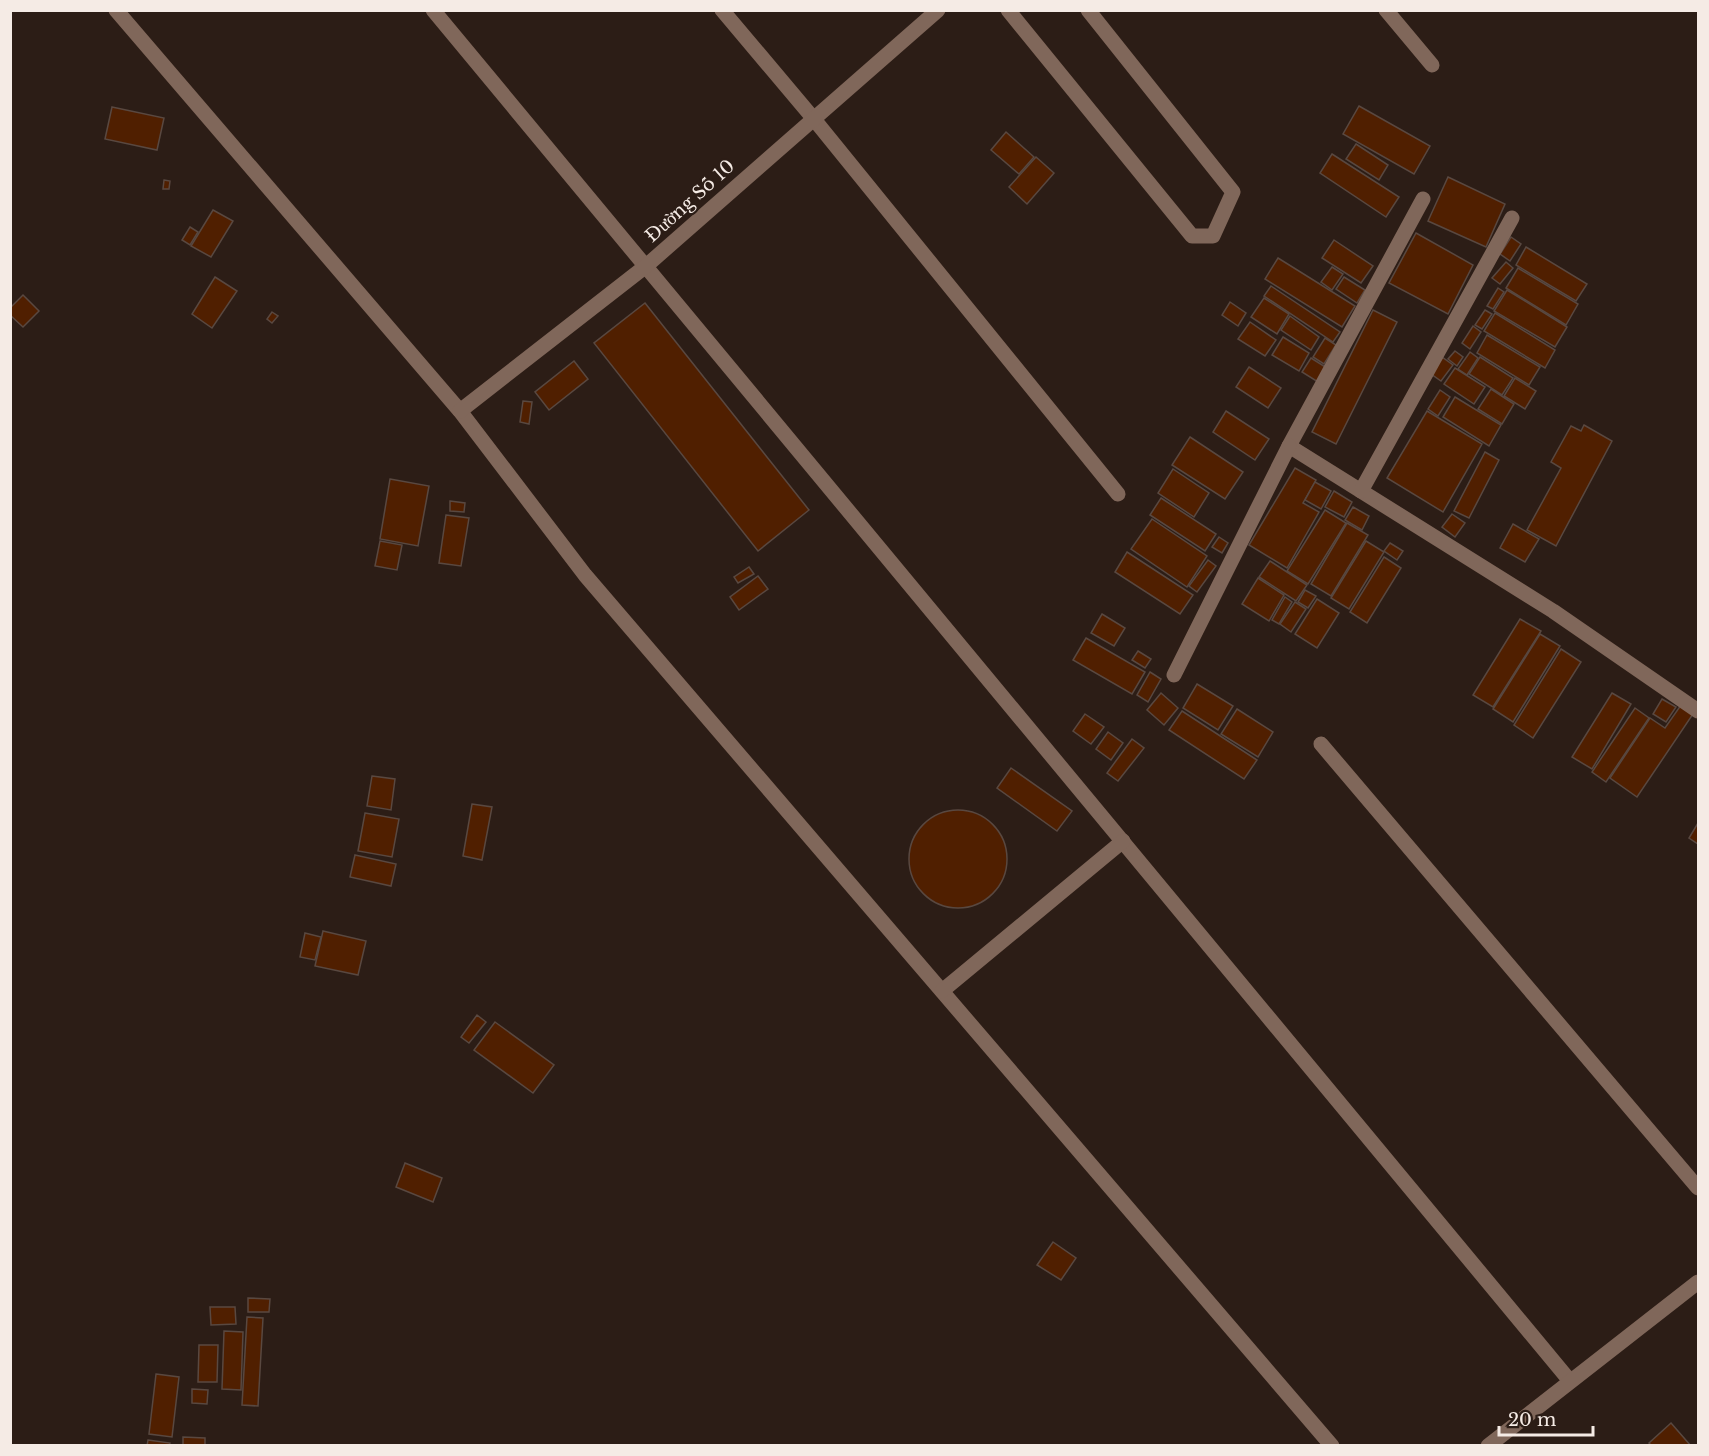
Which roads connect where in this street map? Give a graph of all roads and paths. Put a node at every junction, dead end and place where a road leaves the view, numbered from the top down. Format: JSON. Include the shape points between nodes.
{"nodes":[{"id":1,"x":116,"y":10,"type":"edge"},
{"id":2,"x":433,"y":10,"type":"edge"},
{"id":3,"x":722,"y":10,"type":"edge"},
{"id":4,"x":938,"y":10,"type":"edge"},
{"id":5,"x":1008,"y":10,"type":"edge"},
{"id":6,"x":1088,"y":10,"type":"edge"},
{"id":7,"x":1386,"y":10,"type":"edge"},
{"id":8,"x":1432,"y":65,"type":"dead end"},
{"id":9,"x":813,"y":118,"type":"junction"},
{"id":10,"x":1423,"y":199,"type":"dead end"},
{"id":11,"x":1512,"y":218,"type":"dead end"},
{"id":12,"x":646,"y":266,"type":"junction"},
{"id":13,"x":460,"y":411,"type":"junction"},
{"id":14,"x":1289,"y":446,"type":"junction"},
{"id":15,"x":1361,"y":491,"type":"junction"},
{"id":16,"x":1118,"y":494,"type":"dead end"},
{"id":17,"x":1174,"y":675,"type":"dead end"},
{"id":18,"x":1698,"y":711,"type":"edge"},
{"id":19,"x":1321,"y":744,"type":"dead end"},
{"id":20,"x":1123,"y":841,"type":"junction"},
{"id":21,"x":942,"y":991,"type":"junction"},
{"id":22,"x":1698,"y":1188,"type":"edge"},
{"id":23,"x":1698,"y":1282,"type":"edge"},
{"id":24,"x":1570,"y":1382,"type":"junction"},
{"id":25,"x":1332,"y":1446,"type":"edge"},
{"id":26,"x":1488,"y":1446,"type":"edge"}],
"edges":[{"from":1,"to":13,"type":"street"},
{"from":2,"to":12,"type":"street"},
{"from":3,"to":9,"type":"street"},
{"from":4,"to":9,"type":"street","name":"Đường Số 10"},
{"from":5,"to":6,"type":"street","via":[[1192,236],[1213,236],[1233,192]]},
{"from":7,"to":8,"type":"street"},
{"from":9,"to":12,"type":"street","name":"Đường Số 10"},
{"from":9,"to":16,"type":"street"},
{"from":10,"to":14,"type":"street"},
{"from":11,"to":15,"type":"street"},
{"from":12,"to":13,"type":"street","name":"Đường Số 10"},
{"from":12,"to":20,"type":"street"},
{"from":13,"to":21,"type":"street","via":[[585,575]]},
{"from":14,"to":15,"type":"street"},
{"from":14,"to":17,"type":"street"},
{"from":15,"to":18,"type":"street","via":[[1553,611]]},
{"from":19,"to":22,"type":"street"},
{"from":20,"to":21,"type":"street"},
{"from":20,"to":24,"type":"street"},
{"from":21,"to":25,"type":"street"},
{"from":23,"to":24,"type":"street"},
{"from":24,"to":26,"type":"street"}]}
